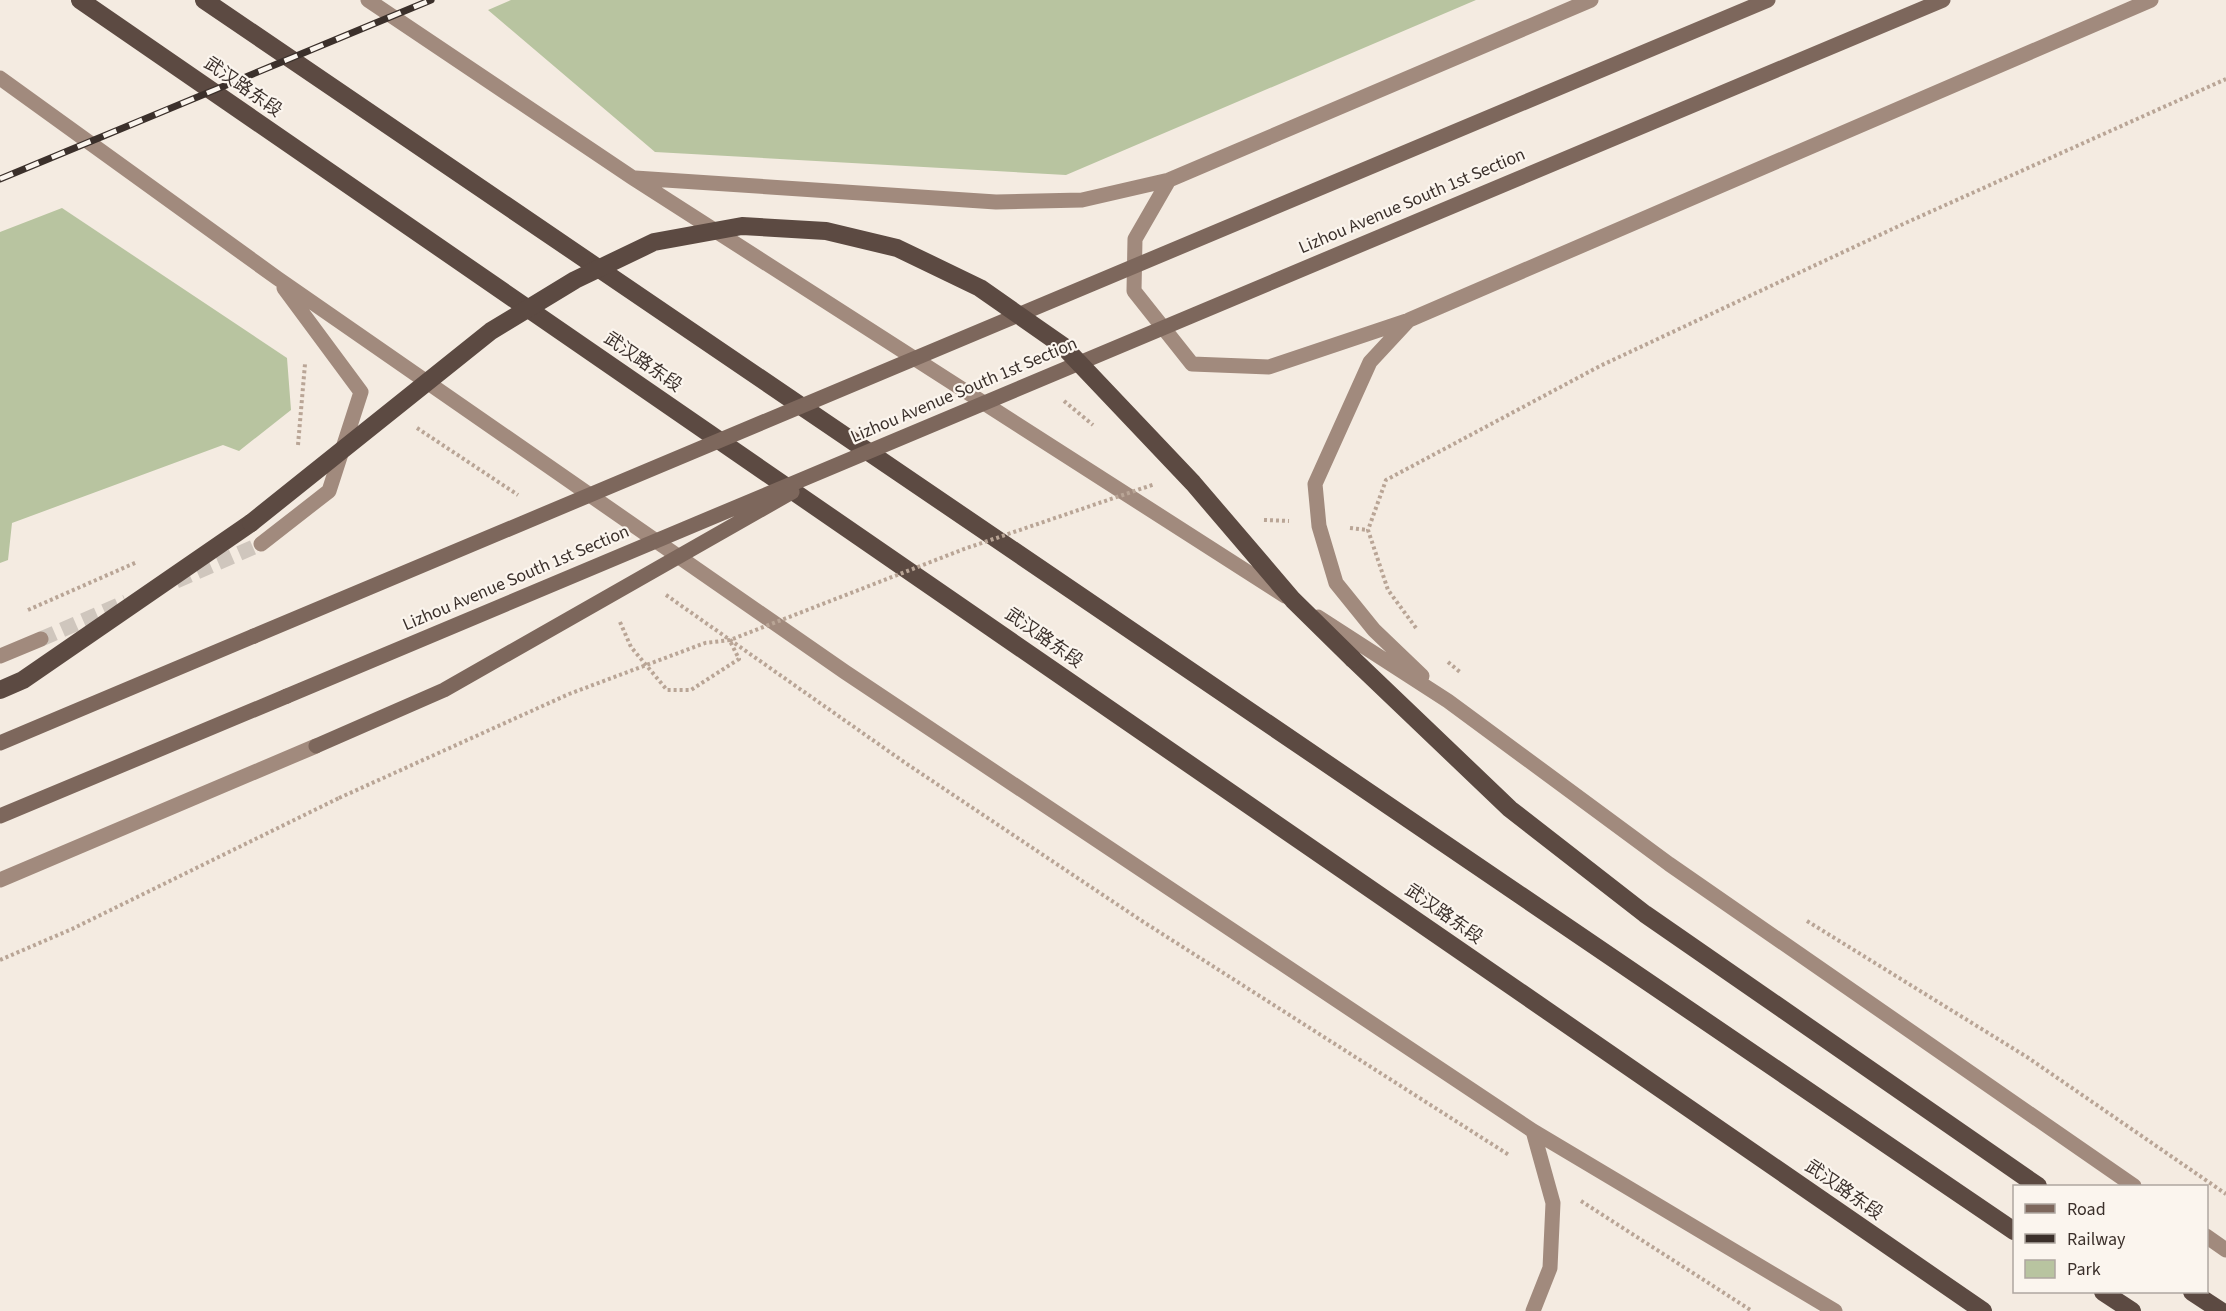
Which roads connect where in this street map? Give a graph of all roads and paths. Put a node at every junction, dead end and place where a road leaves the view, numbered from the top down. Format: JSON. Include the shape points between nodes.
{"nodes":[{"id":1,"x":80,"y":0,"type":"edge"},
{"id":2,"x":204,"y":0,"type":"edge"},
{"id":3,"x":368,"y":0,"type":"edge"},
{"id":4,"x":1592,"y":0,"type":"edge"},
{"id":5,"x":1768,"y":0,"type":"edge"},
{"id":6,"x":1943,"y":0,"type":"edge"},
{"id":7,"x":2151,"y":0,"type":"edge"},
{"id":8,"x":0,"y":78,"type":"edge"},
{"id":9,"x":2226,"y":79,"type":"edge"},
{"id":10,"x":633,"y":178,"type":"junction"},
{"id":11,"x":1169,"y":180,"type":"junction"},
{"id":12,"x":277,"y":278,"type":"junction"},
{"id":13,"x":1409,"y":320,"type":"junction"},
{"id":14,"x":305,"y":352,"type":"dead end"},
{"id":15,"x":409,"y":423,"type":"dead end"},
{"id":16,"x":292,"y":451,"type":"dead end"},
{"id":17,"x":853,"y":458,"type":"junction"},
{"id":18,"x":1164,"y":491,"type":"dead end"},
{"id":19,"x":525,"y":499,"type":"dead end"},
{"id":20,"x":261,"y":544,"type":"tunnel mouth"},
{"id":21,"x":139,"y":561,"type":"dead end"},
{"id":22,"x":660,"y":591,"type":"dead end"},
{"id":23,"x":25,"y":612,"type":"dead end"},
{"id":24,"x":617,"y":617,"type":"dead end"},
{"id":25,"x":1420,"y":632,"type":"dead end"},
{"id":26,"x":41,"y":639,"type":"tunnel mouth"},
{"id":27,"x":730,"y":640,"type":"junction"},
{"id":28,"x":0,"y":656,"type":"edge"},
{"id":29,"x":1441,"y":656,"type":"dead end"},
{"id":30,"x":1467,"y":677,"type":"dead end"},
{"id":31,"x":0,"y":690,"type":"edge"},
{"id":32,"x":1448,"y":701,"type":"junction"},
{"id":33,"x":0,"y":743,"type":"edge"},
{"id":34,"x":0,"y":816,"type":"edge"},
{"id":35,"x":0,"y":880,"type":"edge"},
{"id":36,"x":1804,"y":919,"type":"dead end"},
{"id":37,"x":0,"y":960,"type":"edge"},
{"id":38,"x":1533,"y":1131,"type":"junction"},
{"id":39,"x":1546,"y":1179,"type":"junction"},
{"id":40,"x":2037,"y":1185,"type":"edge"},
{"id":41,"x":2133,"y":1185,"type":"edge"},
{"id":42,"x":2226,"y":1194,"type":"edge"},
{"id":43,"x":2013,"y":1230,"type":"edge"},
{"id":44,"x":2208,"y":1237,"type":"edge"},
{"id":45,"x":2226,"y":1250,"type":"edge"},
{"id":46,"x":2105,"y":1293,"type":"edge"},
{"id":47,"x":2194,"y":1293,"type":"edge"},
{"id":48,"x":1533,"y":1311,"type":"edge"},
{"id":49,"x":1752,"y":1311,"type":"edge"},
{"id":50,"x":1835,"y":1311,"type":"edge"},
{"id":51,"x":1983,"y":1311,"type":"edge"},
{"id":52,"x":2132,"y":1311,"type":"edge"},
{"id":53,"x":2221,"y":1311,"type":"edge"}],
"edges":[{"from":1,"to":51,"type":"highway","name":"武汉路东段"},
{"from":2,"to":43,"type":"highway"},
{"from":3,"to":10,"type":"main road"},
{"from":4,"to":11,"type":"main road"},
{"from":5,"to":33,"type":"main road","bridge":true},
{"from":6,"to":17,"type":"main road","name":"Lizhou Avenue South 1st Section","bridge":true},
{"from":7,"to":13,"type":"main road"},
{"from":8,"to":12,"type":"main road"},
{"from":9,"to":25,"type":"path","via":[[1611,361],[1386,480],[1368,530],[1388,590]]},
{"from":10,"to":11,"type":"main road","via":[[996,202],[1082,200]]},
{"from":10,"to":32,"type":"main road"},
{"from":11,"to":13,"type":"main road","via":[[1135,239],[1134,291],[1192,364],[1269,367]]},
{"from":12,"to":20,"type":"main road","via":[[361,392],[329,492]]},
{"from":12,"to":38,"type":"main road","via":[[845,672]]},
{"from":13,"to":32,"type":"main road","via":[[1370,362],[1315,484],[1319,526],[1336,583],[1374,630]]},
{"from":14,"to":16,"type":"path","via":[[300,443]]},
{"from":15,"to":19,"type":"path"},
{"from":17,"to":34,"type":"main road","name":"Lizhou Avenue South 1st Section","bridge":true},
{"from":17,"to":35,"type":"main road","bridge":true,"via":[[444,690]]},
{"from":18,"to":27,"type":"path","bridge":true,"via":[[1156,484],[964,549]]},
{"from":21,"to":23,"type":"path"},
{"from":22,"to":39,"type":"path","via":[[904,762],[1142,921]]},
{"from":24,"to":27,"type":"path","via":[[631,647],[667,690],[691,690],[739,659]]},
{"from":26,"to":28,"type":"main road"},
{"from":27,"to":37,"type":"path","bridge":true,"via":[[705,643],[568,694]]},
{"from":29,"to":30,"type":"path"},
{"from":31,"to":40,"type":"highway","bridge":true,"via":[[22,680],[251,523],[491,331],[575,280],[654,242],[742,226],[826,231],[897,248],[980,288],[1063,346],[1193,483],[1293,600],[1510,809],[1654,921]]},
{"from":32,"to":41,"type":"main road","via":[[1669,864]]},
{"from":36,"to":42,"type":"path","via":[[2026,1057]]},
{"from":38,"to":39,"type":"main road"},
{"from":38,"to":50,"type":"main road"},
{"from":39,"to":48,"type":"main road","via":[[1553,1203],[1550,1268]]},
{"from":39,"to":49,"type":"path"},
{"from":44,"to":45,"type":"main road"},
{"from":46,"to":52,"type":"highway"},
{"from":47,"to":53,"type":"highway"}]}
